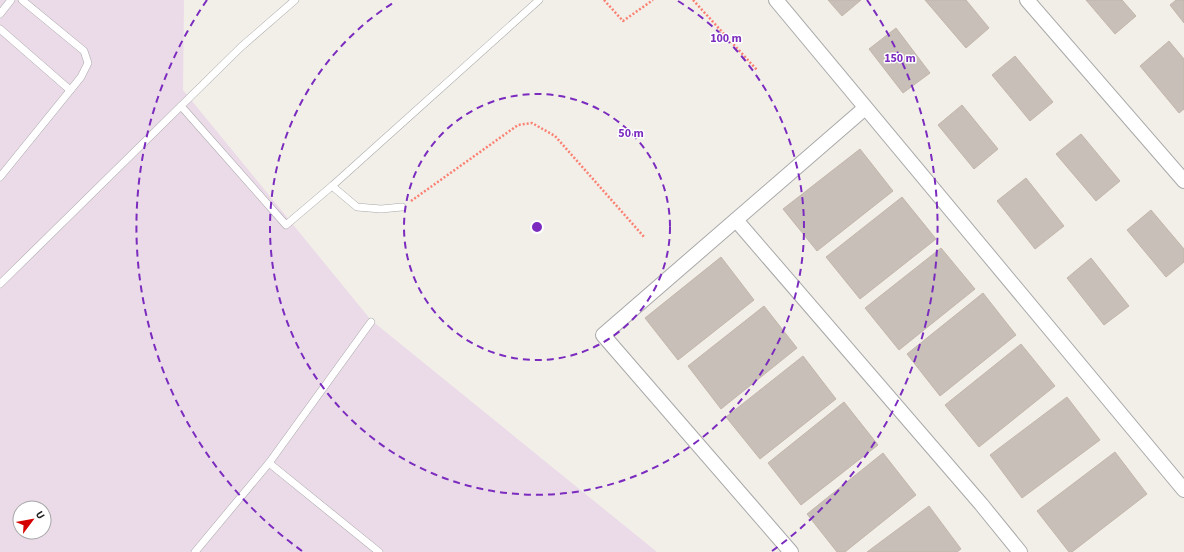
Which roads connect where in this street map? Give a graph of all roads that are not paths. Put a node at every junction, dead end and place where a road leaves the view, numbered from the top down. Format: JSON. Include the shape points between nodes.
{"nodes":[{"id":1,"x":11,"y":0,"type":"edge"},
{"id":2,"x":22,"y":0,"type":"edge"},
{"id":3,"x":295,"y":0,"type":"edge"},
{"id":4,"x":539,"y":0,"type":"edge"},
{"id":5,"x":776,"y":0,"type":"edge"},
{"id":6,"x":1027,"y":0,"type":"edge"},
{"id":7,"x":0,"y":14,"type":"edge"},
{"id":8,"x":0,"y":29,"type":"edge"},
{"id":9,"x":70,"y":90,"type":"junction"},
{"id":10,"x":181,"y":106,"type":"junction"},
{"id":11,"x":865,"y":108,"type":"junction"},
{"id":12,"x":0,"y":177,"type":"edge"},
{"id":13,"x":1184,"y":180,"type":"edge"},
{"id":14,"x":332,"y":186,"type":"junction"},
{"id":15,"x":402,"y":207,"type":"road end"},
{"id":16,"x":736,"y":220,"type":"junction"},
{"id":17,"x":0,"y":284,"type":"edge"},
{"id":18,"x":371,"y":322,"type":"dead end"},
{"id":19,"x":269,"y":463,"type":"junction"},
{"id":20,"x":1184,"y":490,"type":"edge"},
{"id":21,"x":195,"y":552,"type":"edge"},
{"id":22,"x":379,"y":552,"type":"edge"},
{"id":23,"x":791,"y":552,"type":"edge"},
{"id":24,"x":1020,"y":552,"type":"edge"}],
"edges":[{"from":1,"to":7,"type":"lane"},
{"from":2,"to":9,"type":"lane","via":[[84,52],[88,63]]},
{"from":3,"to":10,"type":"lane","via":[[241,47]]},
{"from":4,"to":14,"type":"lane"},
{"from":5,"to":11,"type":"street"},
{"from":6,"to":13,"type":"street"},
{"from":8,"to":9,"type":"lane"},
{"from":9,"to":12,"type":"lane"},
{"from":10,"to":14,"type":"lane","via":[[286,225]]},
{"from":10,"to":17,"type":"lane"},
{"from":11,"to":16,"type":"street"},
{"from":11,"to":20,"type":"street"},
{"from":14,"to":15,"type":"lane","via":[[357,207],[381,210]]},
{"from":16,"to":23,"type":"street","via":[[604,334]]},
{"from":16,"to":24,"type":"street","via":[[982,504]]},
{"from":18,"to":19,"type":"lane"},
{"from":19,"to":21,"type":"lane"},
{"from":19,"to":22,"type":"lane"}]}
